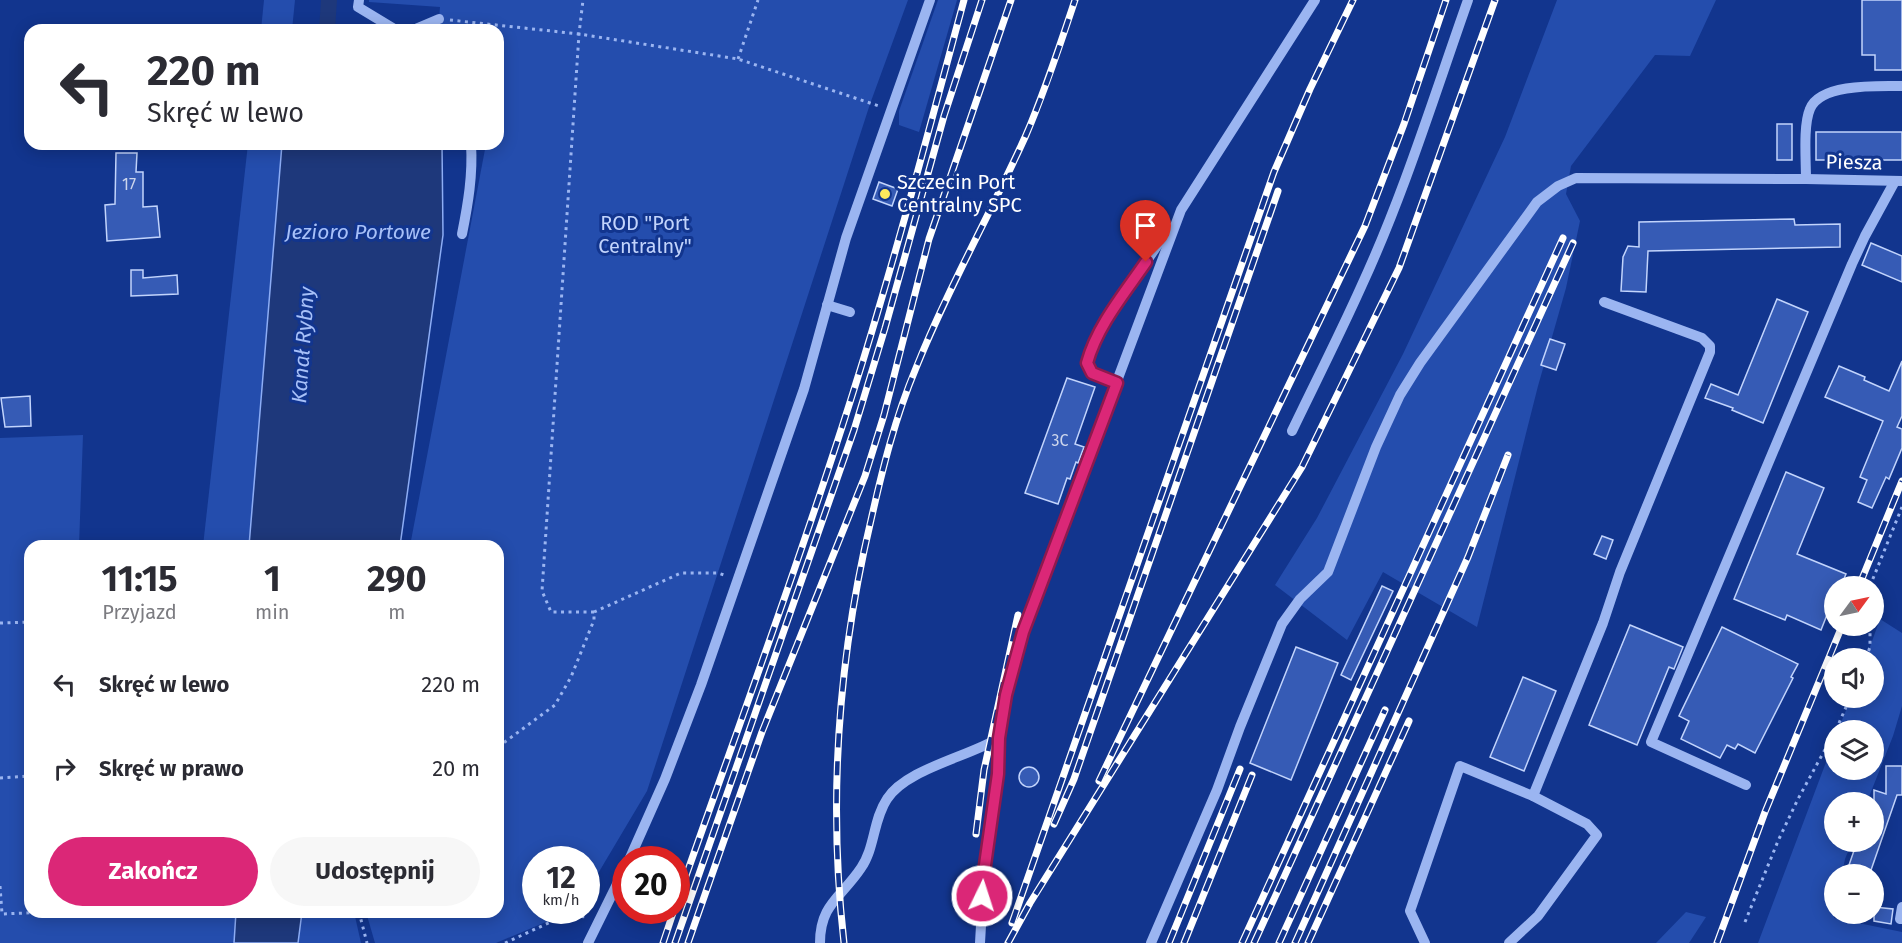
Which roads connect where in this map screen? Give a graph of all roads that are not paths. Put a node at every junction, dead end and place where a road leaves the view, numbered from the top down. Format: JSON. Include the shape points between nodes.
{"nodes":[{"id":1,"x":359,"y":0,"type":"edge"},
{"id":2,"x":930,"y":0,"type":"edge"},
{"id":3,"x":1315,"y":0,"type":"edge"},
{"id":4,"x":1468,"y":0,"type":"edge"},
{"id":5,"x":439,"y":19,"type":"road end"},
{"id":6,"x":386,"y":24,"type":"edge"},
{"id":7,"x":427,"y":24,"type":"edge"},
{"id":8,"x":1902,"y":86,"type":"edge"},
{"id":9,"x":471,"y":150,"type":"edge"},
{"id":10,"x":1806,"y":179,"type":"junction"},
{"id":11,"x":1899,"y":181,"type":"edge"},
{"id":12,"x":1178,"y":219,"type":"junction"},
{"id":13,"x":462,"y":234,"type":"dead end"},
{"id":14,"x":1604,"y":302,"type":"dead end"},
{"id":15,"x":827,"y":306,"type":"junction"},
{"id":16,"x":850,"y":312,"type":"dead end"},
{"id":17,"x":1117,"y":383,"type":"junction"},
{"id":18,"x":1292,"y":431,"type":"dead end"},
{"id":19,"x":999,"y":738,"type":"junction"},
{"id":20,"x":1746,"y":785,"type":"dead end"},
{"id":21,"x":1533,"y":796,"type":"junction"},
{"id":22,"x":635,"y":846,"type":"edge"},
{"id":23,"x":612,"y":895,"type":"edge"},
{"id":24,"x":1902,"y":907,"type":"edge"},
{"id":25,"x":1902,"y":919,"type":"edge"},
{"id":26,"x":588,"y":943,"type":"edge"},
{"id":27,"x":820,"y":943,"type":"edge"},
{"id":28,"x":980,"y":943,"type":"edge"},
{"id":29,"x":1150,"y":943,"type":"edge"},
{"id":30,"x":1425,"y":943,"type":"edge"},
{"id":31,"x":1509,"y":943,"type":"edge"}],
"edges":[{"from":1,"to":6,"type":"street","via":[[358,7]]},
{"from":2,"to":15,"type":"street","via":[[846,238]]},
{"from":3,"to":12,"type":"street"},
{"from":4,"to":18,"type":"street","via":[[1387,226]]},
{"from":5,"to":7,"type":"street"},
{"from":8,"to":10,"type":"street","via":[[1842,89],[1811,105],[1807,117]]},
{"from":9,"to":13,"type":"street","via":[[470,195]]},
{"from":10,"to":11,"type":"street","name":"Piesza"},
{"from":10,"to":29,"type":"street","name":"Piesza","via":[[1576,178],[1537,202],[1400,395],[1328,572],[1282,624],[1217,790]]},
{"from":11,"to":20,"type":"street","via":[[1861,246],[1652,742]]},
{"from":12,"to":17,"type":"street"},
{"from":12,"to":17,"type":"street","via":[[1091,347],[1087,363],[1092,373]]},
{"from":14,"to":21,"type":"street","via":[[1702,338],[1710,345],[1710,352]]},
{"from":15,"to":16,"type":"street"},
{"from":15,"to":22,"type":"street","via":[[804,389],[701,685]]},
{"from":17,"to":19,"type":"street","via":[[1023,632]]},
{"from":19,"to":27,"type":"street","via":[[906,781],[889,795],[863,864],[825,912]]},
{"from":19,"to":28,"type":"street"},
{"from":21,"to":30,"type":"street","via":[[1460,766],[1410,911]]},
{"from":21,"to":31,"type":"street","via":[[1587,824],[1597,836],[1538,916]]},
{"from":23,"to":26,"type":"street"},
{"from":24,"to":25,"type":"street"}]}
